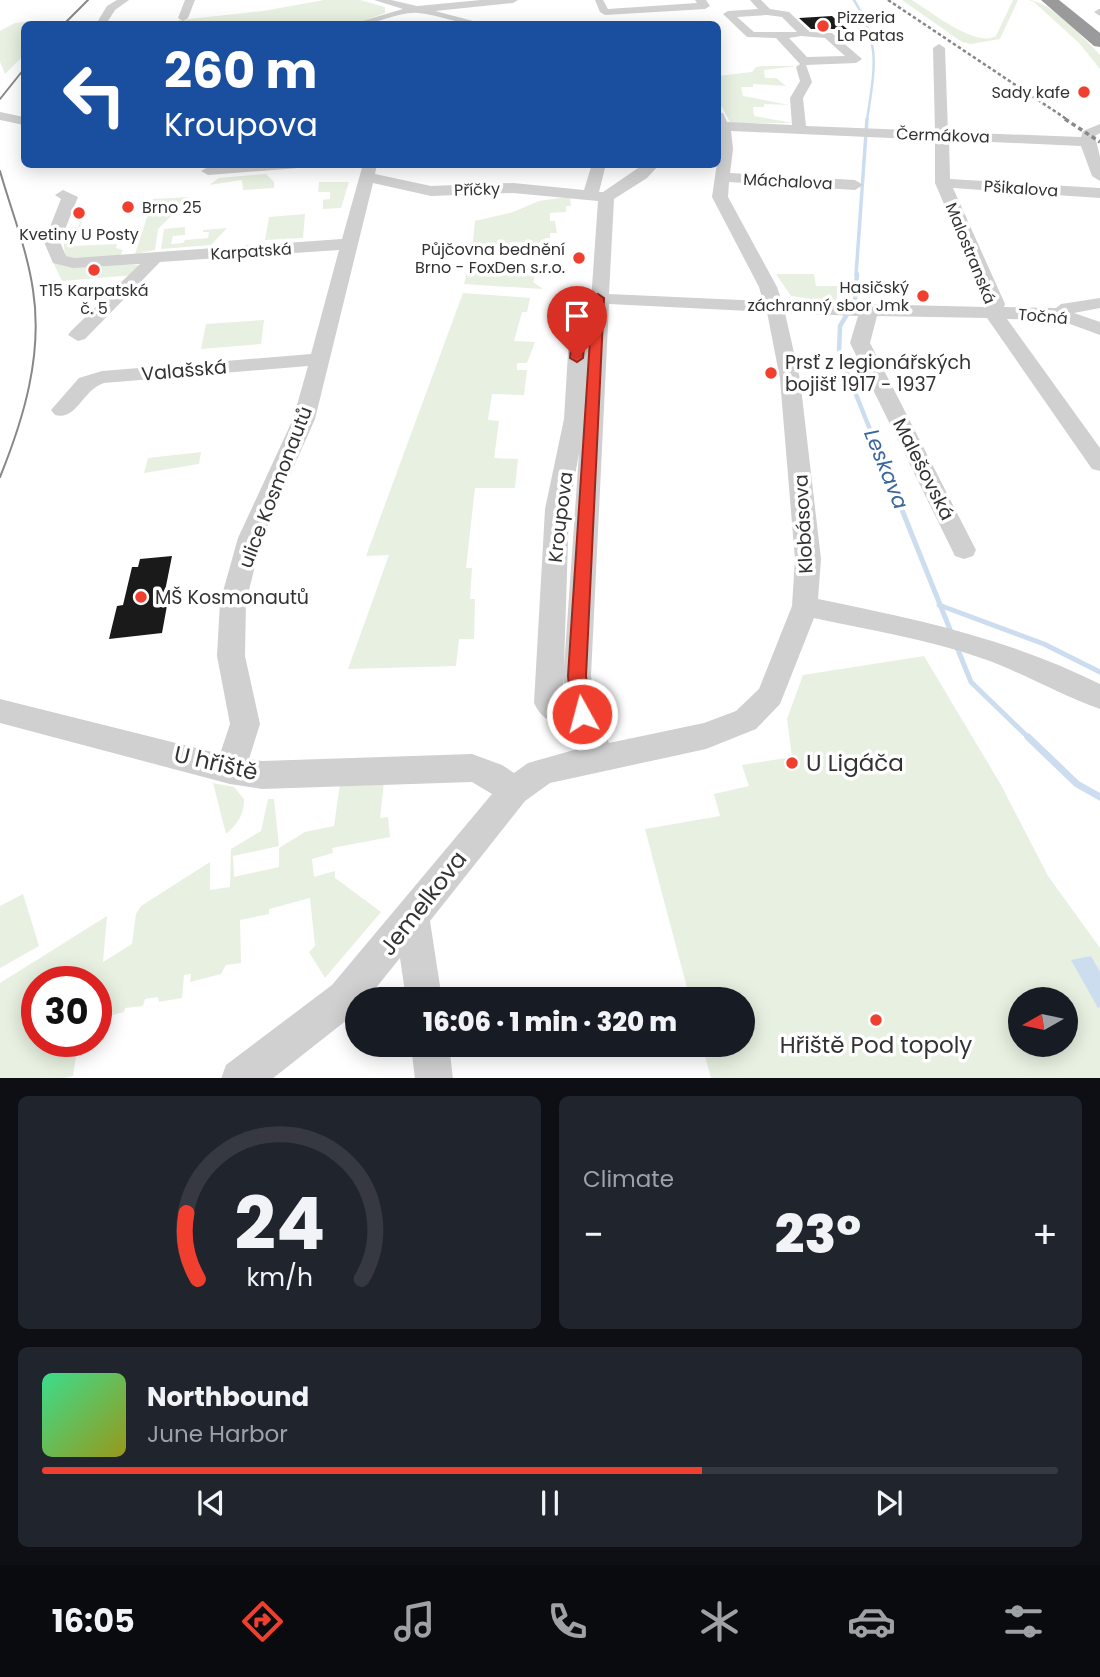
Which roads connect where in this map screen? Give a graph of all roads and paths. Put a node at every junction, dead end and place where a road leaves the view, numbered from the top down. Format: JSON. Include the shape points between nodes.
{"nodes":[{"id":1,"x":124,"y":0,"type":"edge"},
{"id":2,"x":190,"y":0,"type":"edge"},
{"id":3,"x":379,"y":0,"type":"edge"},
{"id":4,"x":513,"y":0,"type":"edge"},
{"id":5,"x":755,"y":0,"type":"edge"},
{"id":6,"x":1049,"y":0,"type":"edge"},
{"id":7,"x":1062,"y":0,"type":"edge"},
{"id":8,"x":599,"y":2,"type":"dead end"},
{"id":9,"x":696,"y":7,"type":"edge"},
{"id":10,"x":413,"y":10,"type":"junction"},
{"id":11,"x":767,"y":12,"type":"junction"},
{"id":12,"x":183,"y":18,"type":"dead end"},
{"id":13,"x":103,"y":21,"type":"edge"},
{"id":14,"x":374,"y":21,"type":"edge"},
{"id":15,"x":460,"y":21,"type":"edge"},
{"id":16,"x":1100,"y":30,"type":"edge"},
{"id":17,"x":807,"y":35,"type":"junction"},
{"id":18,"x":780,"y":36,"type":"junction"},
{"id":19,"x":1100,"y":43,"type":"edge"},
{"id":20,"x":939,"y":48,"type":"dead end"},
{"id":21,"x":802,"y":67,"type":"dead end"},
{"id":22,"x":721,"y":123,"type":"edge"},
{"id":23,"x":1100,"y":128,"type":"edge"},
{"id":24,"x":800,"y":129,"type":"junction"},
{"id":25,"x":721,"y":130,"type":"edge"},
{"id":26,"x":942,"y":135,"type":"junction"},
{"id":27,"x":1087,"y":142,"type":"junction"},
{"id":28,"x":226,"y":168,"type":"edge"},
{"id":29,"x":594,"y":168,"type":"edge"},
{"id":30,"x":649,"y":168,"type":"edge"},
{"id":31,"x":208,"y":170,"type":"dead end"},
{"id":32,"x":368,"y":171,"type":"edge"},
{"id":33,"x":1100,"y":176,"type":"edge"},
{"id":34,"x":722,"y":177,"type":"junction"},
{"id":35,"x":943,"y":183,"type":"junction"},
{"id":36,"x":855,"y":184,"type":"dead end"},
{"id":37,"x":1100,"y":194,"type":"edge"},
{"id":38,"x":63,"y":195,"type":"dead end"},
{"id":39,"x":598,"y":195,"type":"junction"},
{"id":40,"x":348,"y":244,"type":"junction"},
{"id":41,"x":154,"y":259,"type":"junction"},
{"id":42,"x":605,"y":299,"type":"junction"},
{"id":43,"x":1100,"y":303,"type":"edge"},
{"id":44,"x":775,"y":305,"type":"junction"},
{"id":45,"x":865,"y":310,"type":"junction"},
{"id":46,"x":993,"y":313,"type":"junction"},
{"id":47,"x":1060,"y":314,"type":"junction"},
{"id":48,"x":1100,"y":329,"type":"edge"},
{"id":49,"x":78,"y":335,"type":"dead end"},
{"id":50,"x":319,"y":359,"type":"junction"},
{"id":51,"x":62,"y":410,"type":"dead end"},
{"id":52,"x":1100,"y":464,"type":"edge"},
{"id":53,"x":964,"y":550,"type":"dead end"},
{"id":54,"x":804,"y":606,"type":"junction"},
{"id":55,"x":1100,"y":696,"type":"edge"},
{"id":56,"x":0,"y":711,"type":"edge"},
{"id":57,"x":582,"y":714,"type":"junction"},
{"id":58,"x":608,"y":754,"type":"junction"},
{"id":59,"x":230,"y":770,"type":"junction"},
{"id":60,"x":514,"y":791,"type":"junction"},
{"id":61,"x":412,"y":918,"type":"junction"},
{"id":62,"x":422,"y":987,"type":"edge"},
{"id":63,"x":431,"y":1057,"type":"edge"},
{"id":64,"x":241,"y":1078,"type":"edge"},
{"id":65,"x":434,"y":1078,"type":"edge"}],
"edges":[{"from":1,"to":13,"type":"street"},
{"from":2,"to":12,"type":"street"},
{"from":3,"to":10,"type":"street"},
{"from":4,"to":10,"type":"street"},
{"from":5,"to":11,"type":"street"},
{"from":6,"to":19,"type":"highway"},
{"from":7,"to":16,"type":"highway"},
{"from":8,"to":9,"type":"street","via":[[605,12]]},
{"from":10,"to":14,"type":"street"},
{"from":10,"to":15,"type":"street"},
{"from":11,"to":17,"type":"street","via":[[785,14]]},
{"from":11,"to":18,"type":"street","via":[[728,13],[744,32]]},
{"from":17,"to":18,"type":"street"},
{"from":17,"to":18,"type":"street","via":[[831,37],[856,60],[804,61]]},
{"from":20,"to":26,"type":"street","name":"Malostranská"},
{"from":21,"to":24,"type":"street","via":[[806,82],[795,102]]},
{"from":22,"to":24,"type":"street","name":"Čermákova"},
{"from":23,"to":27,"type":"street","via":[[1088,134]]},
{"from":24,"to":26,"type":"street","name":"Čermákova"},
{"from":25,"to":34,"type":"street","name":"Klobásova","via":[[726,149]]},
{"from":26,"to":27,"type":"street","name":"Čermákova"},
{"from":26,"to":35,"type":"street","name":"Malostranská"},
{"from":27,"to":33,"type":"street"},
{"from":28,"to":31,"type":"street"},
{"from":29,"to":39,"type":"street"},
{"from":30,"to":39,"type":"street"},
{"from":32,"to":39,"type":"street","name":"Příčky","via":[[431,191],[513,188]]},
{"from":32,"to":40,"type":"street","name":"ulice Kosmonautů"},
{"from":34,"to":36,"type":"street","name":"Máchalova"},
{"from":34,"to":44,"type":"street","name":"Klobásova","via":[[720,197]]},
{"from":35,"to":37,"type":"street","name":"Pšikalova"},
{"from":35,"to":46,"type":"street","name":"Malostranská","via":[[996,304]]},
{"from":38,"to":41,"type":"street","name":"Karpatská","via":[[70,197],[52,242],[59,259],[80,264]]},
{"from":39,"to":42,"type":"street","name":"Kroupova"},
{"from":40,"to":41,"type":"street","name":"Karpatská"},
{"from":40,"to":50,"type":"street","name":"ulice Kosmonautů"},
{"from":41,"to":49,"type":"street"},
{"from":42,"to":44,"type":"street"},
{"from":42,"to":57,"type":"street","name":"Kroupova","via":[[578,650]]},
{"from":42,"to":57,"type":"street","name":"Kroupova","via":[[579,336],[575,419],[557,509],[548,703],[559,713]]},
{"from":43,"to":47,"type":"street","via":[[1068,308]]},
{"from":44,"to":45,"type":"street","name":"Točná"},
{"from":44,"to":54,"type":"street","name":"Klobásova","via":[[794,409],[808,559]]},
{"from":45,"to":46,"type":"street","name":"Točná"},
{"from":45,"to":53,"type":"street","name":"Malešovská","via":[[860,343]]},
{"from":46,"to":47,"type":"street","name":"Točná"},
{"from":46,"to":52,"type":"street","name":"Malostranská"},
{"from":47,"to":48,"type":"street","name":"Točná"},
{"from":50,"to":51,"type":"street","name":"Valašská","via":[[102,377],[86,382]]},
{"from":50,"to":59,"type":"street","name":"ulice Kosmonautů","via":[[304,419],[250,538],[233,602],[231,656],[245,724]]},
{"from":54,"to":55,"type":"street","via":[[980,646],[1052,672]]},
{"from":54,"to":58,"type":"street","name":"Klobásova","via":[[770,696],[746,720],[705,736]]},
{"from":56,"to":59,"type":"street","name":"U hřiště"},
{"from":57,"to":58,"type":"street","name":"Kroupova"},
{"from":58,"to":60,"type":"street","name":"Jemelkova","via":[[539,774]]},
{"from":59,"to":60,"type":"street","name":"U hřiště","via":[[262,775],[472,768]]},
{"from":60,"to":61,"type":"street","name":"Jemelkova"},
{"from":61,"to":62,"type":"street"},
{"from":61,"to":64,"type":"street","name":"Jemelkova","via":[[345,999]]},
{"from":63,"to":65,"type":"street"}]}
